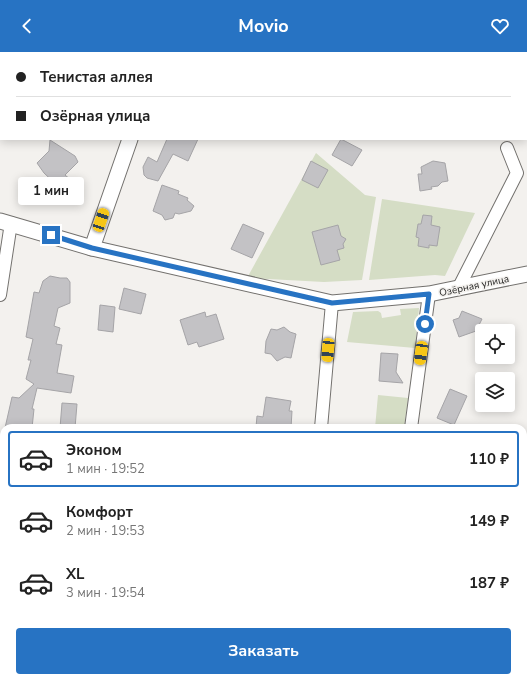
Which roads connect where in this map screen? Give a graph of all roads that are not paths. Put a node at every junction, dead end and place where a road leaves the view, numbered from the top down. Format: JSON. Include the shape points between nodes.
{"nodes":[{"id":1,"x":130,"y":140,"type":"edge"},
{"id":2,"x":506,"y":148,"type":"dead end"},
{"id":3,"x":6,"y":222,"type":"edge"},
{"id":4,"x":92,"y":248,"type":"junction"},
{"id":5,"x":527,"y":274,"type":"edge"},
{"id":6,"x":458,"y":289,"type":"junction"},
{"id":7,"x":429,"y":294,"type":"junction"},
{"id":8,"x":0,"y":295,"type":"edge"},
{"id":9,"x":332,"y":303,"type":"junction"},
{"id":10,"x":322,"y":424,"type":"edge"},
{"id":11,"x":412,"y":424,"type":"edge"}],
"edges":[{"from":1,"to":4,"type":"street"},
{"from":2,"to":6,"type":"street","via":[[517,172]]},
{"from":3,"to":4,"type":"street","name":"Озёрная улица"},
{"from":3,"to":8,"type":"street"},
{"from":4,"to":9,"type":"street","name":"Озёрная улица"},
{"from":5,"to":6,"type":"street","name":"Озёрная улица"},
{"from":6,"to":7,"type":"street","name":"Озёрная улица"},
{"from":7,"to":9,"type":"street","name":"Озёрная улица"},
{"from":7,"to":11,"type":"street"},
{"from":9,"to":10,"type":"street"}]}
